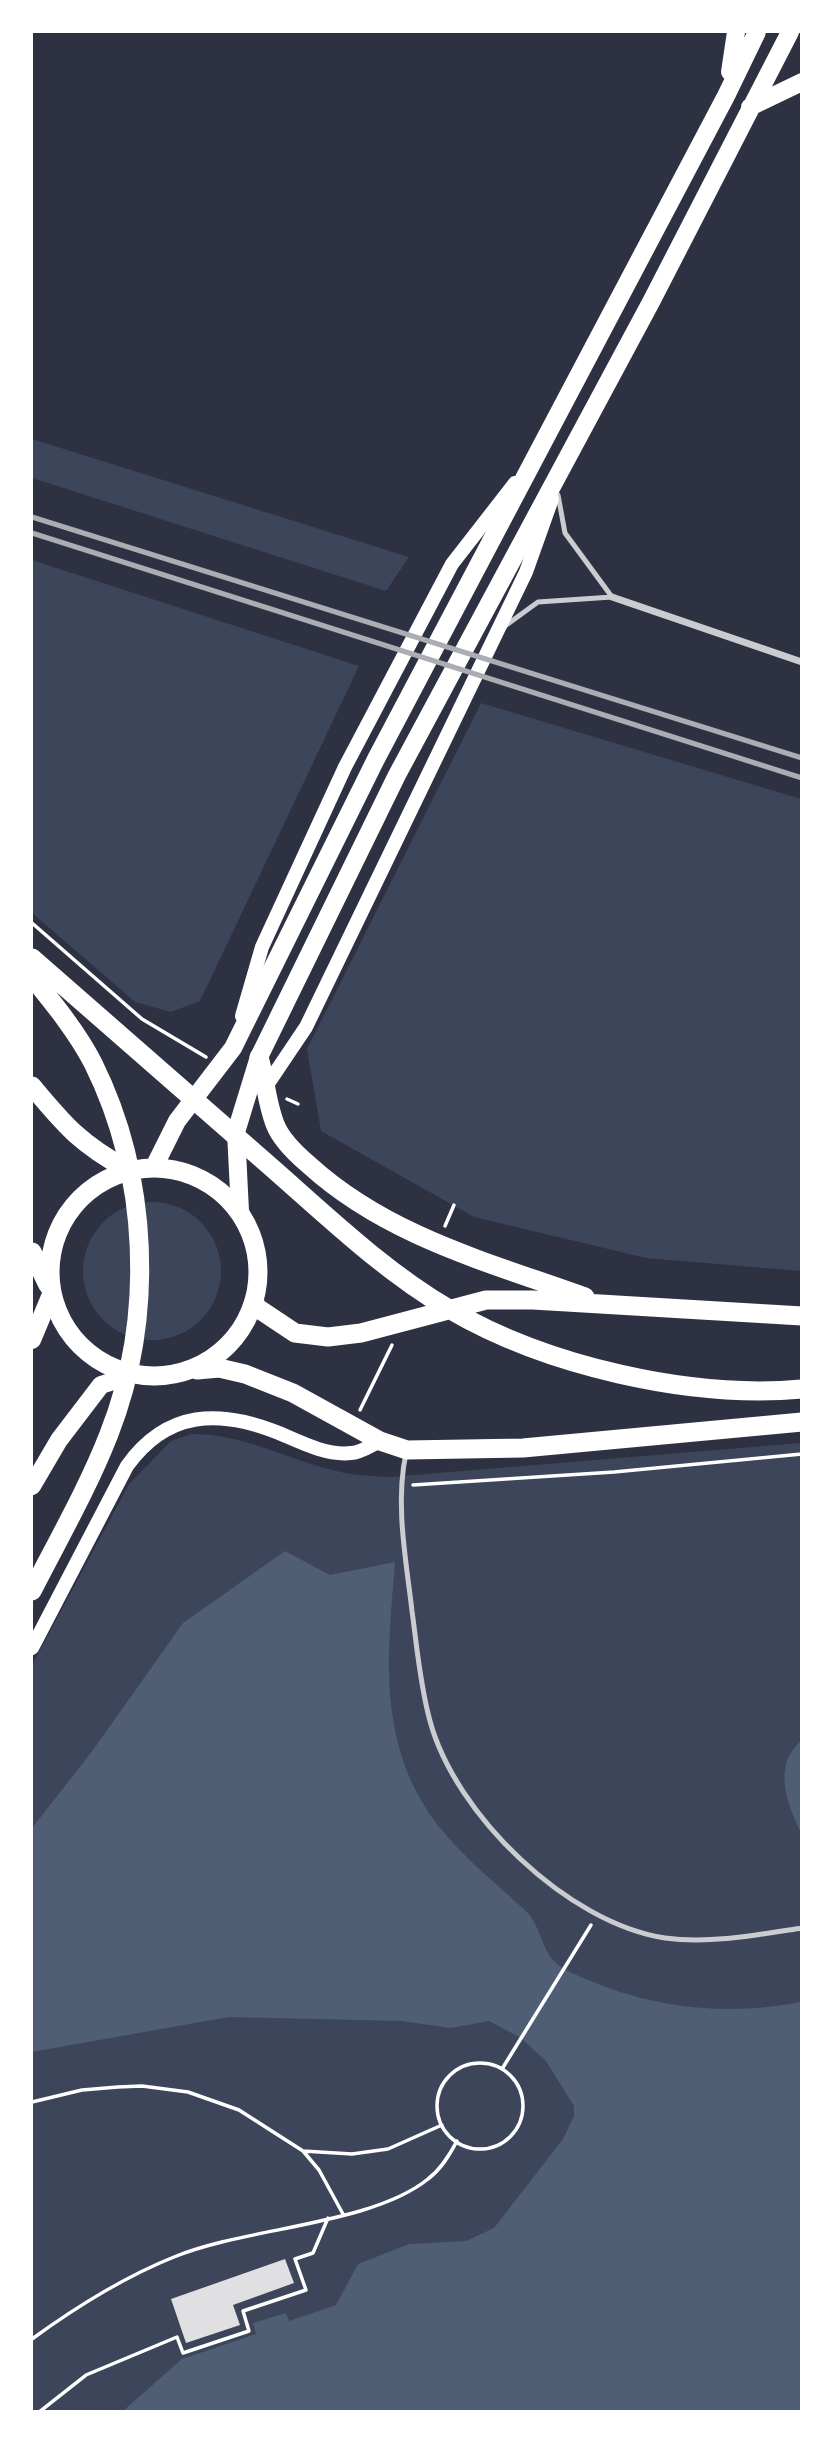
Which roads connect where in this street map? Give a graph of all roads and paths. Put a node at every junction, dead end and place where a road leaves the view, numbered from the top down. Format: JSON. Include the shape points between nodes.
{"nodes":[{"id":1,"x":736,"y":32,"type":"edge"},
{"id":2,"x":757,"y":32,"type":"edge"},
{"id":3,"x":790,"y":32,"type":"edge"},
{"id":4,"x":802,"y":82,"type":"edge"},
{"id":5,"x":726,"y":96,"type":"junction"},
{"id":6,"x":750,"y":107,"type":"junction"},
{"id":7,"x":540,"y":451,"type":"junction"},
{"id":8,"x":564,"y":463,"type":"junction"},
{"id":9,"x":556,"y":487,"type":"junction"},
{"id":10,"x":612,"y":597,"type":"junction"},
{"id":11,"x":497,"y":632,"type":"junction"},
{"id":12,"x":802,"y":662,"type":"edge"},
{"id":13,"x":32,"y":923,"type":"edge"},
{"id":14,"x":32,"y":958,"type":"edge"},
{"id":15,"x":32,"y":977,"type":"edge"},
{"id":16,"x":233,"y":1048,"type":"junction"},
{"id":17,"x":259,"y":1057,"type":"junction"},
{"id":18,"x":221,"y":1065,"type":"junction"},
{"id":19,"x":32,"y":1086,"type":"edge"},
{"id":20,"x":267,"y":1088,"type":"junction"},
{"id":21,"x":298,"y":1104,"type":"dead end"},
{"id":22,"x":154,"y":1167,"type":"junction"},
{"id":23,"x":128,"y":1171,"type":"junction"},
{"id":24,"x":240,"y":1212,"type":"junction"},
{"id":25,"x":32,"y":1252,"type":"edge"},
{"id":26,"x":52,"y":1292,"type":"junction"},
{"id":27,"x":255,"y":1302,"type":"junction"},
{"id":28,"x":609,"y":1306,"type":"junction"},
{"id":29,"x":802,"y":1316,"type":"edge"},
{"id":30,"x":32,"y":1340,"type":"edge"},
{"id":31,"x":186,"y":1371,"type":"junction"},
{"id":32,"x":135,"y":1374,"type":"junction"},
{"id":33,"x":802,"y":1389,"type":"edge"},
{"id":34,"x":802,"y":1422,"type":"edge"},
{"id":35,"x":380,"y":1441,"type":"junction"},
{"id":36,"x":407,"y":1450,"type":"junction"},
{"id":37,"x":802,"y":1454,"type":"edge"},
{"id":38,"x":399,"y":1485,"type":"junction"},
{"id":39,"x":32,"y":1486,"type":"edge"},
{"id":40,"x":32,"y":1591,"type":"edge"},
{"id":41,"x":32,"y":1648,"type":"edge"},
{"id":42,"x":593,"y":1923,"type":"dead end"},
{"id":43,"x":802,"y":1928,"type":"edge"},
{"id":44,"x":502,"y":2069,"type":"junction"},
{"id":45,"x":32,"y":2102,"type":"edge"},
{"id":46,"x":442,"y":2125,"type":"junction"},
{"id":47,"x":457,"y":2141,"type":"junction"},
{"id":48,"x":303,"y":2151,"type":"junction"},
{"id":49,"x":343,"y":2215,"type":"junction"},
{"id":50,"x":328,"y":2218,"type":"junction"},
{"id":51,"x":32,"y":2339,"type":"edge"},
{"id":52,"x":39,"y":2412,"type":"edge"}],
"edges":[{"from":1,"to":5,"type":"main road"},
{"from":2,"to":5,"type":"main road"},
{"from":3,"to":6,"type":"main road"},
{"from":4,"to":6,"type":"main road"},
{"from":5,"to":7,"type":"main road"},
{"from":6,"to":8,"type":"main road"},
{"from":7,"to":16,"type":"main road","via":[[376,759]]},
{"from":7,"to":16,"type":"main road","via":[[452,564],[345,767],[262,947]]},
{"from":8,"to":9,"type":"main road"},
{"from":8,"to":17,"type":"main road","via":[[397,775]]},
{"from":9,"to":10,"type":"lane","via":[[565,533]]},
{"from":9,"to":11,"type":"main road","via":[[526,572]]},
{"from":10,"to":11,"type":"lane","via":[[538,602]]},
{"from":10,"to":12,"type":"street"},
{"from":11,"to":20,"type":"main road","via":[[306,1027]]},
{"from":13,"to":18,"type":"path","via":[[142,1019]]},
{"from":14,"to":33,"type":"highway","via":[[331,1220],[449,1309],[531,1347],[626,1374],[742,1391]]},
{"from":15,"to":40,"type":"highway","via":[[92,1061],[118,1120],[131,1173],[139,1282],[132,1348],[109,1434]]},
{"from":16,"to":18,"type":"main road"},
{"from":17,"to":20,"type":"highway"},
{"from":17,"to":24,"type":"main road","via":[[236,1132]]},
{"from":18,"to":22,"type":"main road","via":[[177,1121]]},
{"from":19,"to":23,"type":"highway","via":[[88,1147]]},
{"from":20,"to":21,"type":"path"},
{"from":20,"to":28,"type":"highway","via":[[275,1125],[294,1152],[368,1209],[466,1256]]},
{"from":22,"to":23,"type":"highway"},
{"from":22,"to":24,"type":"highway","via":[[202,1179]]},
{"from":23,"to":26,"type":"highway","via":[[99,1183],[75,1203],[58,1230]]},
{"from":24,"to":27,"type":"highway","via":[[258,1255]]},
{"from":25,"to":26,"type":"highway"},
{"from":26,"to":30,"type":"main road"},
{"from":26,"to":32,"type":"highway","via":[[62,1321],[81,1346],[106,1364]]},
{"from":27,"to":28,"type":"highway","via":[[268,1317],[295,1333],[328,1337],[391,1326],[486,1300]]},
{"from":27,"to":31,"type":"highway","via":[[240,1332],[216,1356]]},
{"from":28,"to":29,"type":"highway"},
{"from":31,"to":32,"type":"highway"},
{"from":31,"to":35,"type":"highway","via":[[219,1368],[245,1374],[293,1393]]},
{"from":32,"to":39,"type":"main road","via":[[102,1385],[66,1429]]},
{"from":34,"to":36,"type":"highway","via":[[523,1448]]},
{"from":35,"to":36,"type":"highway"},
{"from":35,"to":41,"type":"main road","via":[[353,1454],[339,1453],[237,1419],[217,1417],[164,1430],[137,1453],[119,1481]]},
{"from":36,"to":38,"type":"lane"},
{"from":37,"to":38,"type":"path","via":[[614,1472]]},
{"from":38,"to":43,"type":"lane","via":[[430,1722],[466,1799],[490,1830],[551,1884],[641,1932],[682,1940]]},
{"from":42,"to":44,"type":"path"},
{"from":44,"to":46,"type":"path","via":[[484,2063],[453,2073],[440,2092]]},
{"from":44,"to":47,"type":"path","via":[[523,2099],[520,2122],[507,2139],[488,2148]]},
{"from":45,"to":48,"type":"path","via":[[118,2087],[188,2092],[239,2110]]},
{"from":46,"to":47,"type":"path"},
{"from":46,"to":48,"type":"path","via":[[388,2149],[352,2154]]},
{"from":47,"to":49,"type":"path","via":[[439,2168],[420,2185]]},
{"from":48,"to":49,"type":"path"},
{"from":49,"to":50,"type":"path"},
{"from":50,"to":51,"type":"path","via":[[234,2238],[174,2257],[112,2287]]},
{"from":50,"to":52,"type":"path","via":[[313,2253],[295,2259],[306,2290],[243,2311],[249,2331],[183,2353],[177,2337],[86,2375]]}]}
